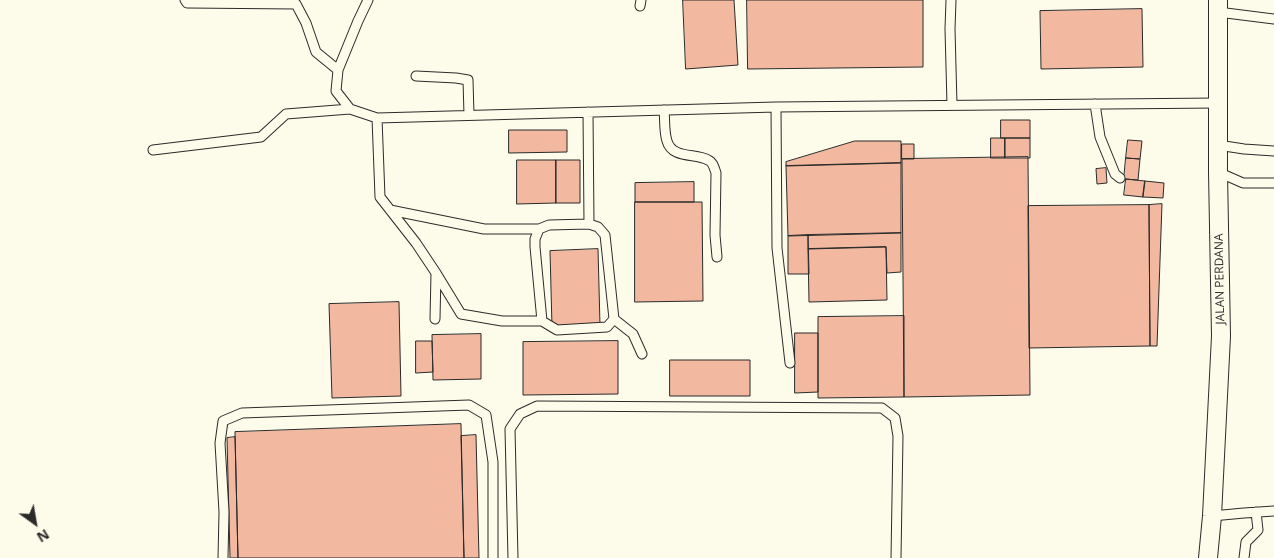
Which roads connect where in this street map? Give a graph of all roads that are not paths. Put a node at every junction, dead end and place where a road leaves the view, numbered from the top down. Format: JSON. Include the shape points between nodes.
{"nodes":[{"id":1,"x":185,"y":0,"type":"edge"},
{"id":2,"x":368,"y":0,"type":"edge"},
{"id":3,"x":951,"y":0,"type":"edge"},
{"id":4,"x":1218,"y":6,"type":"edge"},
{"id":5,"x":1274,"y":19,"type":"edge"},
{"id":6,"x":338,"y":70,"type":"junction"},
{"id":7,"x":416,"y":76,"type":"dead end"},
{"id":8,"x":1218,"y":103,"type":"junction"},
{"id":9,"x":1095,"y":104,"type":"junction"},
{"id":10,"x":952,"y":105,"type":"junction"},
{"id":11,"x":776,"y":107,"type":"junction"},
{"id":12,"x":350,"y":109,"type":"junction"},
{"id":13,"x":664,"y":110,"type":"junction"},
{"id":14,"x":588,"y":112,"type":"junction"},
{"id":15,"x":469,"y":115,"type":"junction"},
{"id":16,"x":377,"y":118,"type":"junction"},
{"id":17,"x":1218,"y":145,"type":"junction"},
{"id":18,"x":153,"y":150,"type":"dead end"},
{"id":19,"x":1274,"y":151,"type":"edge"},
{"id":20,"x":1218,"y":172,"type":"junction"},
{"id":21,"x":1120,"y":178,"type":"dead end"},
{"id":22,"x":1274,"y":183,"type":"edge"},
{"id":23,"x":390,"y":210,"type":"junction"},
{"id":24,"x":589,"y":224,"type":"junction"},
{"id":25,"x":539,"y":230,"type":"junction"},
{"id":26,"x":717,"y":257,"type":"dead end"},
{"id":27,"x":436,"y":273,"type":"junction"},
{"id":28,"x":435,"y":319,"type":"dead end"},
{"id":29,"x":614,"y":319,"type":"junction"},
{"id":30,"x":542,"y":321,"type":"junction"},
{"id":31,"x":642,"y":354,"type":"dead end"},
{"id":32,"x":790,"y":363,"type":"dead end"},
{"id":33,"x":1274,"y":511,"type":"edge"},
{"id":34,"x":1256,"y":512,"type":"junction"},
{"id":35,"x":1212,"y":516,"type":"junction"},
{"id":36,"x":222,"y":558,"type":"edge"},
{"id":37,"x":493,"y":558,"type":"edge"},
{"id":38,"x":513,"y":558,"type":"edge"},
{"id":39,"x":896,"y":558,"type":"edge"},
{"id":40,"x":1208,"y":558,"type":"edge"},
{"id":41,"x":1244,"y":558,"type":"edge"}],
"edges":[{"from":1,"to":6,"type":"lane","via":[[187,3],[296,4],[316,52]]},
{"from":2,"to":6,"type":"lane"},
{"from":3,"to":10,"type":"lane"},
{"from":4,"to":5,"type":"lane"},
{"from":4,"to":8,"type":"street","name":"JALAN PERDANA"},
{"from":6,"to":12,"type":"lane","via":[[336,91]]},
{"from":7,"to":15,"type":"lane","via":[[468,80]]},
{"from":8,"to":9,"type":"lane"},
{"from":8,"to":17,"type":"street","name":"JALAN PERDANA"},
{"from":9,"to":10,"type":"lane"},
{"from":9,"to":21,"type":"lane","via":[[1100,137],[1115,174]]},
{"from":10,"to":11,"type":"lane"},
{"from":11,"to":13,"type":"lane"},
{"from":11,"to":32,"type":"lane","via":[[777,248]]},
{"from":12,"to":16,"type":"lane"},
{"from":12,"to":18,"type":"lane","via":[[286,114],[261,137]]},
{"from":13,"to":14,"type":"lane"},
{"from":13,"to":26,"type":"lane","via":[[667,142],[672,150],[707,159],[716,172]]},
{"from":14,"to":15,"type":"lane"},
{"from":14,"to":24,"type":"lane"},
{"from":15,"to":16,"type":"lane"},
{"from":16,"to":23,"type":"lane","via":[[380,197]]},
{"from":17,"to":19,"type":"lane"},
{"from":17,"to":20,"type":"street","name":"JALAN PERDANA"},
{"from":20,"to":22,"type":"lane","via":[[1243,183]]},
{"from":20,"to":35,"type":"street","name":"JALAN PERDANA","via":[[1221,336]]},
{"from":23,"to":25,"type":"lane","via":[[484,228]]},
{"from":23,"to":27,"type":"lane"},
{"from":24,"to":25,"type":"lane","via":[[549,225]]},
{"from":24,"to":29,"type":"lane","via":[[598,227],[605,235]]},
{"from":25,"to":30,"type":"lane","via":[[535,247]]},
{"from":27,"to":28,"type":"lane"},
{"from":27,"to":30,"type":"lane","via":[[461,314],[502,321]]},
{"from":29,"to":30,"type":"lane","via":[[607,327],[557,330]]},
{"from":29,"to":31,"type":"lane","via":[[634,334]]},
{"from":33,"to":34,"type":"lane"},
{"from":34,"to":35,"type":"lane"},
{"from":34,"to":41,"type":"lane","via":[[1258,530],[1246,542]]},
{"from":35,"to":40,"type":"street","name":"JALAN PERDANA"},
{"from":36,"to":37,"type":"lane","via":[[224,512],[220,443],[223,421],[242,413],[469,405],[486,415],[493,462]]},
{"from":38,"to":39,"type":"lane","via":[[510,429],[520,414],[537,406],[882,408],[895,418],[898,436]]}]}
